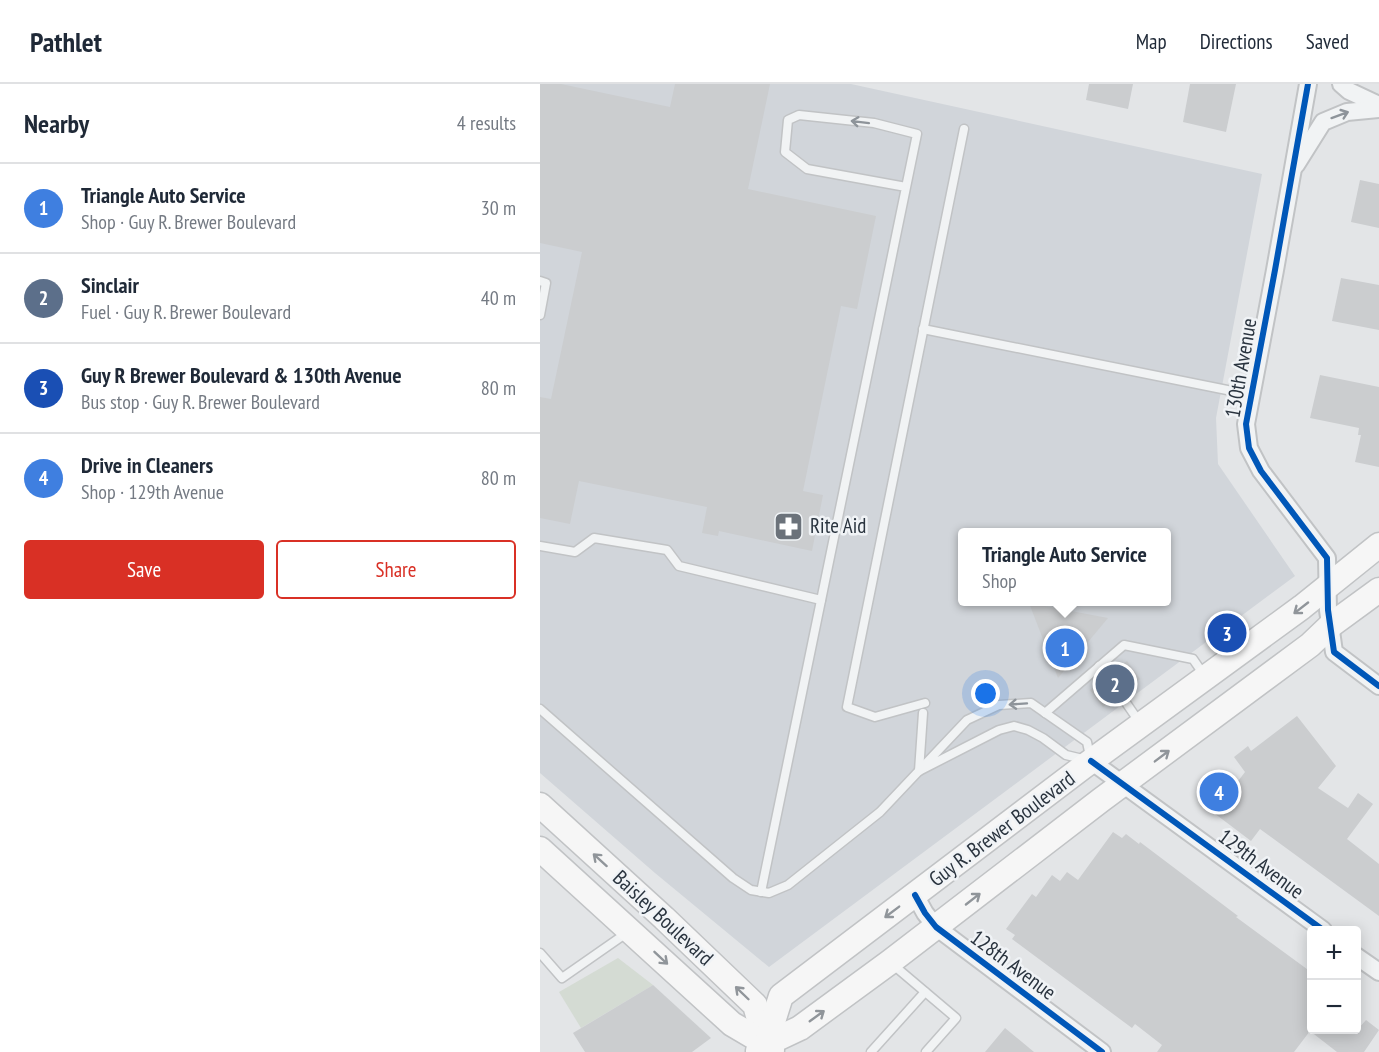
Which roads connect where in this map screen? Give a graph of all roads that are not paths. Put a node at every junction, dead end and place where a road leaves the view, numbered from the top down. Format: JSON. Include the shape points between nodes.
{"nodes":[{"id":1,"x":1308,"y":84,"type":"edge"},
{"id":2,"x":1341,"y":84,"type":"edge"},
{"id":3,"x":1379,"y":107,"type":"edge"},
{"id":4,"x":964,"y":129,"type":"dead end"},
{"id":5,"x":1291,"y":173,"type":"junction"},
{"id":6,"x":906,"y":187,"type":"junction"},
{"id":7,"x":540,"y":281,"type":"edge"},
{"id":8,"x":540,"y":315,"type":"edge"},
{"id":9,"x":923,"y":329,"type":"junction"},
{"id":10,"x":1252,"y":395,"type":"junction"},
{"id":11,"x":1379,"y":545,"type":"edge"},
{"id":12,"x":540,"y":546,"type":"edge"},
{"id":13,"x":1328,"y":586,"type":"junction"},
{"id":14,"x":1379,"y":590,"type":"edge"},
{"id":15,"x":821,"y":600,"type":"junction"},
{"id":16,"x":1331,"y":625,"type":"junction"},
{"id":17,"x":1099,"y":666,"type":"junction"},
{"id":18,"x":1107,"y":676,"type":"dead end"},
{"id":19,"x":1205,"y":677,"type":"junction"},
{"id":20,"x":1379,"y":686,"type":"edge"},
{"id":21,"x":1120,"y":694,"type":"dead end"},
{"id":22,"x":925,"y":703,"type":"dead end"},
{"id":23,"x":540,"y":709,"type":"edge"},
{"id":24,"x":923,"y":713,"type":"dead end"},
{"id":25,"x":1045,"y":713,"type":"junction"},
{"id":26,"x":1142,"y":725,"type":"junction"},
{"id":27,"x":1091,"y":761,"type":"junction"},
{"id":28,"x":919,"y":771,"type":"junction"},
{"id":29,"x":1124,"y":783,"type":"junction"},
{"id":30,"x":540,"y":805,"type":"edge"},
{"id":31,"x":540,"y":849,"type":"edge"},
{"id":32,"x":761,"y":892,"type":"junction"},
{"id":33,"x":915,"y":895,"type":"junction"},
{"id":34,"x":1318,"y":926,"type":"edge"},
{"id":35,"x":936,"y":927,"type":"junction"},
{"id":36,"x":631,"y":930,"type":"junction"},
{"id":37,"x":540,"y":953,"type":"edge"},
{"id":38,"x":1361,"y":959,"type":"edge"},
{"id":39,"x":890,"y":962,"type":"junction"},
{"id":40,"x":1379,"y":972,"type":"edge"},
{"id":41,"x":925,"y":992,"type":"junction"},
{"id":42,"x":765,"y":1049,"type":"edge"},
{"id":43,"x":871,"y":1052,"type":"edge"},
{"id":44,"x":926,"y":1052,"type":"edge"},
{"id":45,"x":1102,"y":1052,"type":"edge"}],
"edges":[{"from":1,"to":5,"type":"street","name":"130th Avenue"},
{"from":2,"to":3,"type":"street","name":"130th Avenue"},
{"from":5,"to":3,"type":"street","name":"130th Avenue","one_way":true,"via":[[1323,122],[1347,112]]},
{"from":4,"to":9,"type":"lane"},
{"from":5,"to":10,"type":"street","name":"130th Avenue"},
{"from":6,"to":6,"type":"lane","one_way":true,"via":[[917,134],[874,123],[799,115],[788,120],[785,152],[807,169]]},
{"from":6,"to":15,"type":"lane"},
{"from":7,"to":8,"type":"lane","via":[[546,283]]},
{"from":9,"to":10,"type":"lane"},
{"from":9,"to":22,"type":"lane","via":[[847,707],[875,717]]},
{"from":10,"to":13,"type":"street","name":"130th Avenue","via":[[1246,424],[1249,448],[1261,471],[1327,558]]},
{"from":11,"to":13,"type":"main road","name":"Guy R. Brewer Boulevard"},
{"from":12,"to":15,"type":"lane","via":[[575,552],[594,538],[667,550],[679,566]]},
{"from":13,"to":16,"type":"street","name":"130th Avenue"},
{"from":13,"to":19,"type":"main road","name":"Guy R. Brewer Boulevard","one_way":true},
{"from":14,"to":16,"type":"main road","name":"Guy R. Brewer Boulevard"},
{"from":15,"to":32,"type":"lane"},
{"from":16,"to":20,"type":"street","name":"130th Avenue","via":[[1334,652]]},
{"from":29,"to":16,"type":"main road","name":"Guy R. Brewer Boulevard","one_way":true,"via":[[1310,645]]},
{"from":17,"to":18,"type":"lane"},
{"from":17,"to":19,"type":"lane","via":[[1124,645],[1193,659]]},
{"from":17,"to":25,"type":"lane"},
{"from":19,"to":26,"type":"main road","name":"Guy R. Brewer Boulevard"},
{"from":21,"to":26,"type":"lane"},
{"from":23,"to":32,"type":"lane","via":[[733,878]]},
{"from":24,"to":28,"type":"lane"},
{"from":25,"to":27,"type":"lane","via":[[1087,742]]},
{"from":25,"to":28,"type":"lane","one_way":true,"via":[[1031,703],[999,705],[967,720]]},
{"from":26,"to":27,"type":"main road","name":"Guy R. Brewer Boulevard"},
{"from":27,"to":28,"type":"lane","via":[[1066,755],[1029,730],[1014,726]]},
{"from":27,"to":29,"type":"street","name":"129th Avenue"},
{"from":27,"to":33,"type":"main road","name":"Guy R. Brewer Boulevard"},
{"from":28,"to":32,"type":"lane","via":[[880,812],[788,885]]},
{"from":29,"to":34,"type":"street","name":"129th Avenue"},
{"from":35,"to":29,"type":"main road","name":"Guy R. Brewer Boulevard","one_way":true},
{"from":42,"to":30,"type":"main road","name":"Baisley Boulevard","one_way":true,"via":[[755,1005]]},
{"from":31,"to":36,"type":"main road","name":"Baisley Boulevard"},
{"from":33,"to":35,"type":"street","name":"128th Avenue"},
{"from":33,"to":42,"type":"main road","name":"Guy R. Brewer Boulevard","one_way":true,"via":[[782,996]]},
{"from":35,"to":39,"type":"main road","name":"Guy R. Brewer Boulevard"},
{"from":35,"to":45,"type":"street","name":"128th Avenue"},
{"from":36,"to":37,"type":"lane","via":[[562,978]]},
{"from":36,"to":42,"type":"main road","name":"Baisley Boulevard","one_way":true,"via":[[732,1024]]},
{"from":38,"to":40,"type":"street"},
{"from":39,"to":41,"type":"lane"},
{"from":42,"to":39,"type":"main road","name":"Guy R. Brewer Boulevard","one_way":true},
{"from":41,"to":43,"type":"lane"},
{"from":41,"to":44,"type":"lane","via":[[956,1018]]}]}
